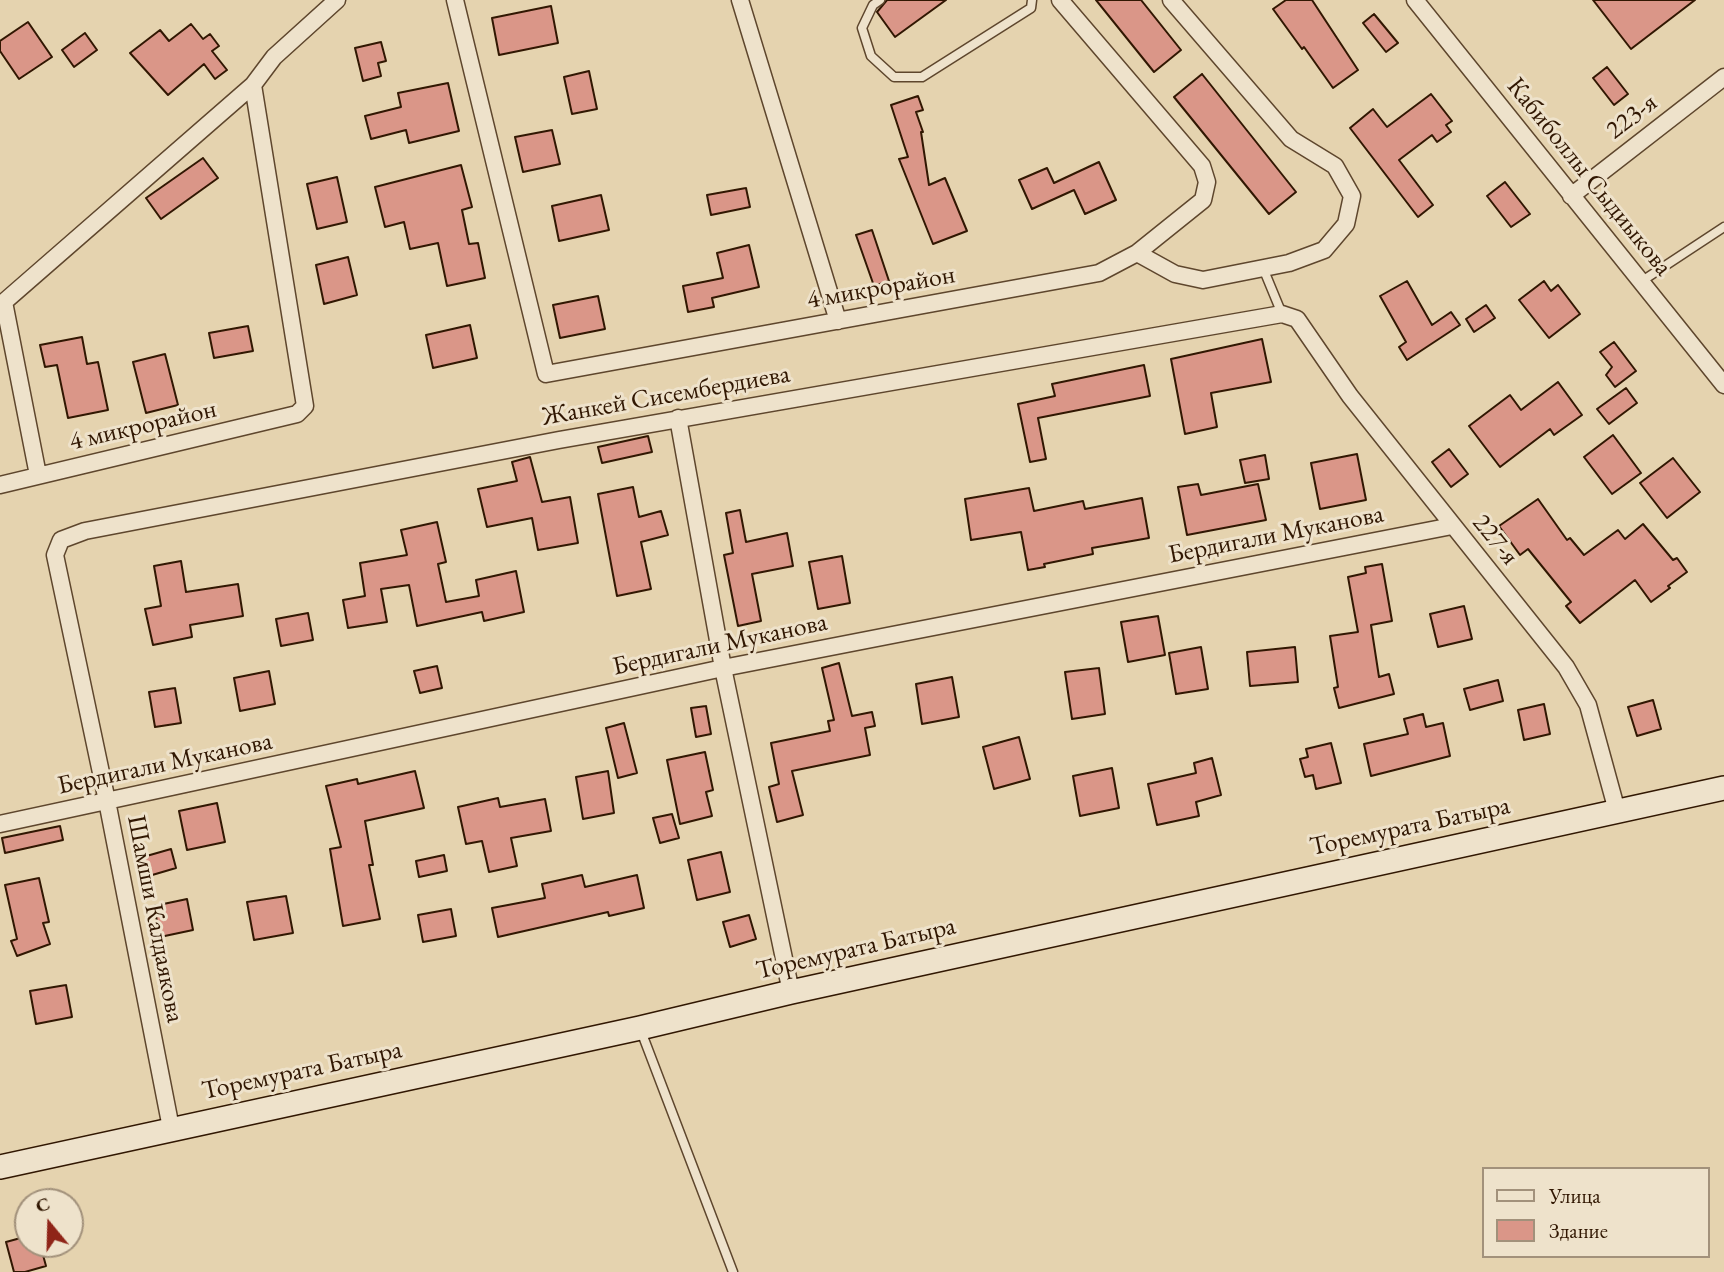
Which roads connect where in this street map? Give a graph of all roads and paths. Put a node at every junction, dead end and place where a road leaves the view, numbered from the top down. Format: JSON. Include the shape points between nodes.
{"nodes":[{"id":1,"x":337,"y":0,"type":"edge"},
{"id":2,"x":455,"y":0,"type":"edge"},
{"id":3,"x":740,"y":0,"type":"edge"},
{"id":4,"x":880,"y":0,"type":"edge"},
{"id":5,"x":1032,"y":0,"type":"edge"},
{"id":6,"x":1060,"y":0,"type":"edge"},
{"id":7,"x":1171,"y":0,"type":"edge"},
{"id":8,"x":1415,"y":0,"type":"edge"},
{"id":9,"x":1724,"y":77,"type":"edge"},
{"id":10,"x":253,"y":85,"type":"junction"},
{"id":11,"x":1571,"y":196,"type":"junction"},
{"id":12,"x":1724,"y":227,"type":"edge"},
{"id":13,"x":1137,"y":253,"type":"junction"},
{"id":14,"x":1264,"y":268,"type":"junction"},
{"id":15,"x":1642,"y":281,"type":"junction"},
{"id":16,"x":1290,"y":316,"type":"junction"},
{"id":17,"x":838,"y":321,"type":"junction"},
{"id":18,"x":1724,"y":384,"type":"edge"},
{"id":19,"x":678,"y":418,"type":"junction"},
{"id":20,"x":38,"y":475,"type":"junction"},
{"id":21,"x":0,"y":485,"type":"edge"},
{"id":22,"x":1452,"y":526,"type":"junction"},
{"id":23,"x":55,"y":555,"type":"joint"},
{"id":24,"x":723,"y":668,"type":"junction"},
{"id":25,"x":1724,"y":788,"type":"edge"},
{"id":26,"x":107,"y":801,"type":"junction"},
{"id":27,"x":1617,"y":811,"type":"junction"},
{"id":28,"x":0,"y":824,"type":"edge"},
{"id":29,"x":791,"y":992,"type":"junction"},
{"id":30,"x":640,"y":1028,"type":"junction"},
{"id":31,"x":172,"y":1128,"type":"junction"},
{"id":32,"x":0,"y":1167,"type":"edge"},
{"id":33,"x":733,"y":1272,"type":"edge"}],
"edges":[{"from":1,"to":10,"type":"street","via":[[274,57]]},
{"from":2,"to":17,"type":"street","name":"4 микрорайон","via":[[546,374]]},
{"from":3,"to":17,"type":"street"},
{"from":4,"to":5,"type":"lane","via":[[862,28],[872,56],[894,77],[922,77],[1031,9]]},
{"from":6,"to":13,"type":"street","name":"4 микрорайон","via":[[1202,166],[1207,182],[1203,200]]},
{"from":7,"to":14,"type":"street","via":[[1291,139],[1335,166],[1352,196],[1346,224],[1324,250]]},
{"from":8,"to":11,"type":"street","name":"Кабиболлы Сыдиыкова"},
{"from":9,"to":11,"type":"street","name":"223-я"},
{"from":10,"to":20,"type":"street","via":[[4,302]]},
{"from":10,"to":20,"type":"street","name":"4 микрорайон","via":[[305,406],[297,414]]},
{"from":11,"to":15,"type":"street","name":"Кабиболлы Сыдиыкова"},
{"from":12,"to":15,"type":"lane"},
{"from":13,"to":14,"type":"street","via":[[1175,274],[1203,280]]},
{"from":13,"to":17,"type":"street","name":"4 микрорайон","via":[[1100,273]]},
{"from":14,"to":16,"type":"lane"},
{"from":15,"to":18,"type":"street","name":"Кабиболлы Сыдиыкова"},
{"from":16,"to":19,"type":"street","name":"Жанкей Сисембердиева"},
{"from":16,"to":22,"type":"street","name":"227-я"},
{"from":19,"to":23,"type":"street","name":"Жанкей Сисембердиева","via":[[85,531],[61,540]]},
{"from":19,"to":24,"type":"street"},
{"from":20,"to":21,"type":"street","name":"4 микрорайон"},
{"from":22,"to":24,"type":"street","name":"Бердигали Муканова"},
{"from":22,"to":27,"type":"street","name":"227-я","via":[[1566,667],[1588,705]]},
{"from":23,"to":26,"type":"street","name":"Шамши Калдаякова"},
{"from":24,"to":26,"type":"street","name":"Бердигали Муканова"},
{"from":24,"to":29,"type":"street"},
{"from":25,"to":27,"type":"street","name":"Торемурата Батыра"},
{"from":26,"to":28,"type":"street","name":"Бердигали Муканова"},
{"from":26,"to":31,"type":"street","name":"Шамши Калдаякова"},
{"from":27,"to":29,"type":"street","name":"Торемурата Батыра"},
{"from":29,"to":30,"type":"street","name":"Торемурата Батыра"},
{"from":30,"to":31,"type":"street","name":"Торемурата Батыра"},
{"from":30,"to":33,"type":"lane"},
{"from":31,"to":32,"type":"street","name":"Торемурата Батыра"}]}
